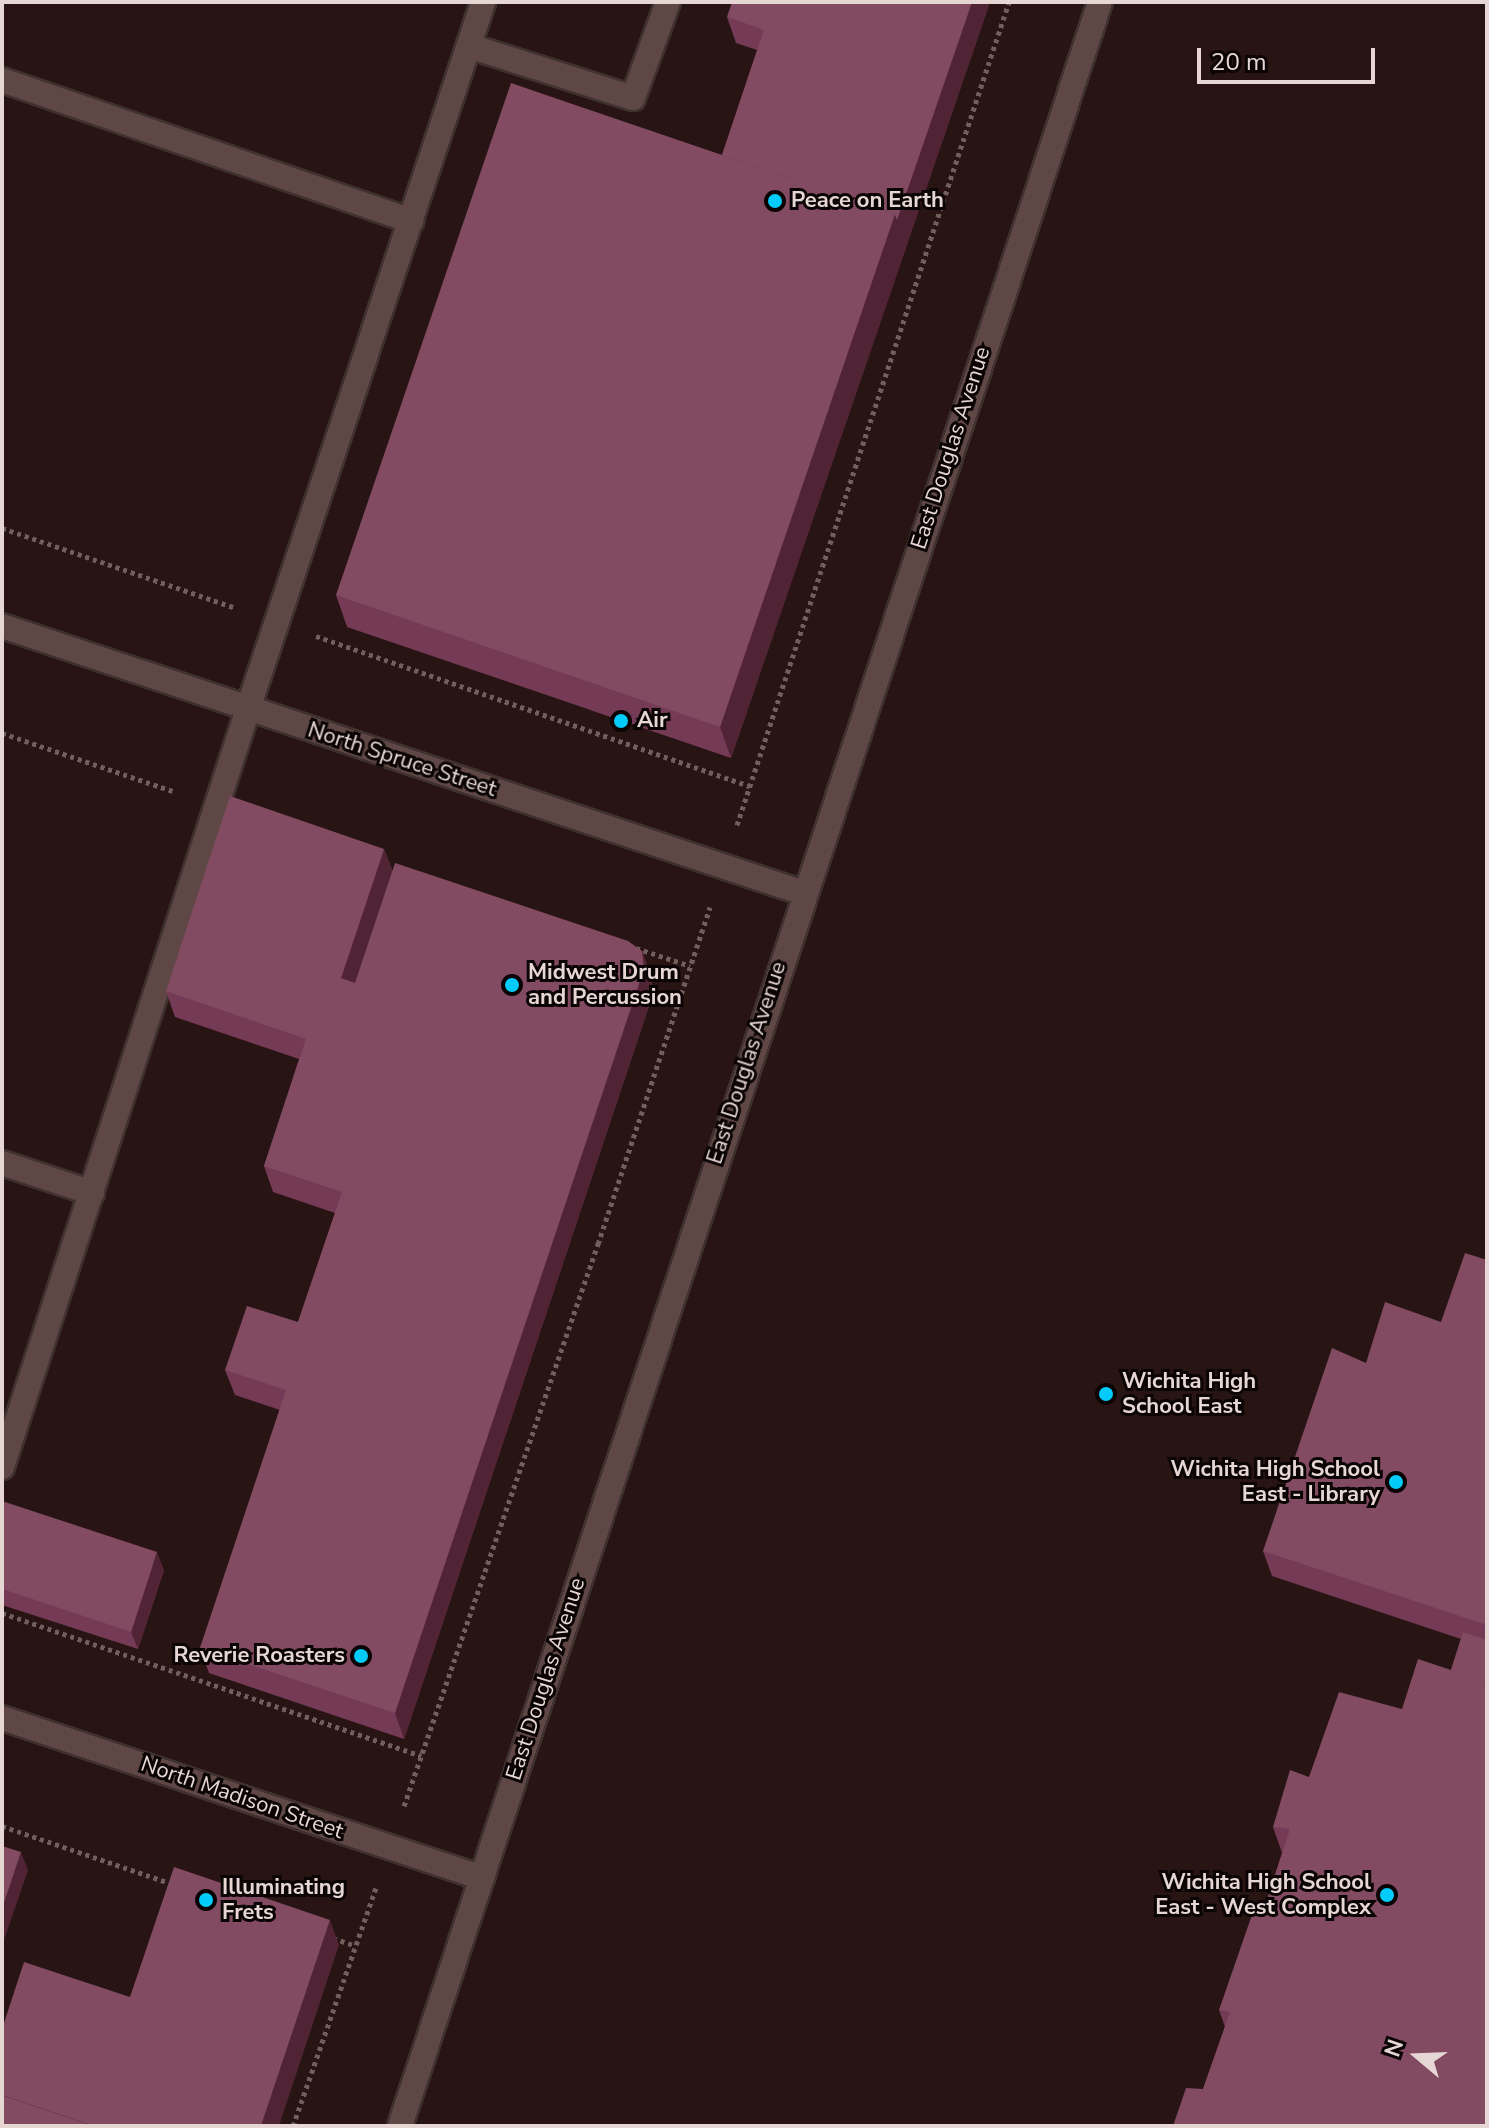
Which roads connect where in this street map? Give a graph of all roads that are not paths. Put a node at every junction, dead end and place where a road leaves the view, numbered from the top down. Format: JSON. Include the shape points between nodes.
{"nodes":[{"id":1,"x":483,"y":2,"type":"edge"},
{"id":2,"x":668,"y":2,"type":"edge"},
{"id":3,"x":1100,"y":2,"type":"edge"},
{"id":4,"x":469,"y":46,"type":"junction"},
{"id":5,"x":2,"y":80,"type":"edge"},
{"id":6,"x":411,"y":221,"type":"junction"},
{"id":7,"x":2,"y":626,"type":"edge"},
{"id":8,"x":248,"y":709,"type":"junction"},
{"id":9,"x":803,"y":893,"type":"junction"},
{"id":10,"x":2,"y":1163,"type":"edge"},
{"id":11,"x":92,"y":1193,"type":"junction"},
{"id":12,"x":2,"y":1467,"type":"edge"},
{"id":13,"x":2,"y":1718,"type":"edge"},
{"id":14,"x":482,"y":1878,"type":"junction"},
{"id":15,"x":400,"y":2126,"type":"edge"}],
"edges":[{"from":1,"to":4,"type":"main road"},
{"from":2,"to":4,"type":"main road","via":[[633,98]]},
{"from":3,"to":9,"type":"main road","name":"East Douglas Avenue"},
{"from":4,"to":6,"type":"main road"},
{"from":5,"to":6,"type":"main road"},
{"from":6,"to":8,"type":"main road"},
{"from":7,"to":8,"type":"main road","name":"North Spruce Street"},
{"from":8,"to":9,"type":"main road","name":"North Spruce Street"},
{"from":8,"to":11,"type":"main road"},
{"from":9,"to":14,"type":"main road","name":"East Douglas Avenue"},
{"from":10,"to":11,"type":"main road"},
{"from":11,"to":12,"type":"main road"},
{"from":13,"to":14,"type":"main road","name":"North Madison Street"},
{"from":14,"to":15,"type":"main road","name":"East Douglas Avenue"}]}
